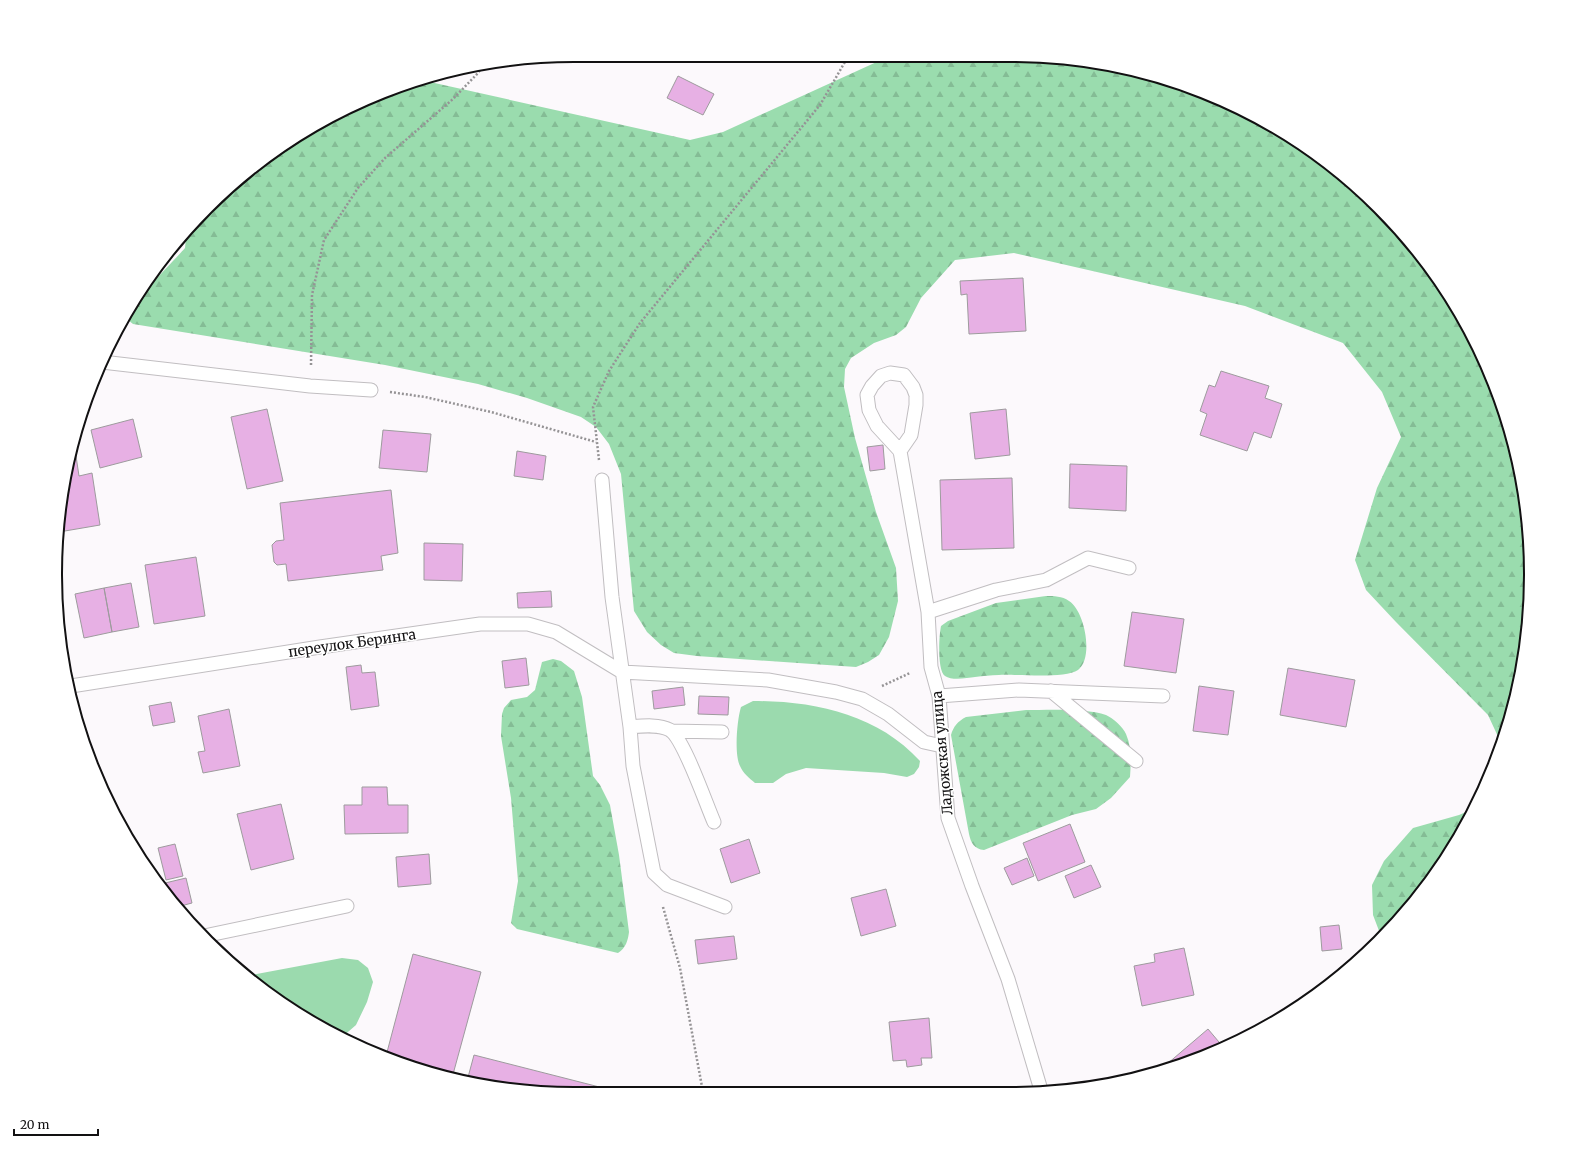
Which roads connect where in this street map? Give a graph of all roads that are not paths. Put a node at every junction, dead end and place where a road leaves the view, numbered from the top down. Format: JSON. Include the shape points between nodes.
{"nodes":[{"id":1,"x":108,"y":363,"type":"edge"},
{"id":2,"x":371,"y":390,"type":"road end"},
{"id":3,"x":900,"y":451,"type":"junction"},
{"id":4,"x":602,"y":480,"type":"road end"},
{"id":5,"x":1129,"y":568,"type":"dead end"},
{"id":6,"x":928,"y":612,"type":"junction"},
{"id":7,"x":622,"y":672,"type":"junction"},
{"id":8,"x":74,"y":685,"type":"edge"},
{"id":9,"x":1051,"y":691,"type":"junction"},
{"id":10,"x":939,"y":696,"type":"junction"},
{"id":11,"x":1163,"y":696,"type":"dead end"},
{"id":12,"x":630,"y":727,"type":"junction"},
{"id":13,"x":671,"y":731,"type":"junction"},
{"id":14,"x":722,"y":732,"type":"dead end"},
{"id":15,"x":942,"y":746,"type":"junction"},
{"id":16,"x":1136,"y":761,"type":"dead end"},
{"id":17,"x":714,"y":822,"type":"dead end"},
{"id":18,"x":347,"y":906,"type":"dead end"},
{"id":19,"x":725,"y":907,"type":"dead end"},
{"id":20,"x":210,"y":935,"type":"edge"},
{"id":21,"x":1040,"y":1086,"type":"edge"}],
"edges":[{"from":1,"to":2,"type":"lane","via":[[310,386]]},
{"from":3,"to":3,"type":"lane","via":[[877,426],[869,410],[867,395],[881,376],[890,373],[904,375],[911,382],[916,395],[911,435]]},
{"from":3,"to":6,"type":"lane","name":"Ладожская улица"},
{"from":4,"to":7,"type":"lane","via":[[612,597]]},
{"from":5,"to":6,"type":"lane","via":[[1088,558],[1046,580],[996,590]]},
{"from":6,"to":10,"type":"lane","name":"Ладожская улица","via":[[931,667]]},
{"from":7,"to":8,"type":"lane","name":"переулок Беринга","via":[[556,632],[528,624],[480,624]]},
{"from":7,"to":12,"type":"lane"},
{"from":7,"to":15,"type":"lane","via":[[768,680],[836,692],[862,699],[888,714],[924,742]]},
{"from":9,"to":10,"type":"lane","via":[[1020,690]]},
{"from":9,"to":11,"type":"lane"},
{"from":9,"to":16,"type":"lane"},
{"from":10,"to":15,"type":"lane","name":"Ладожская улица"},
{"from":12,"to":13,"type":"lane","via":[[662,727]]},
{"from":12,"to":19,"type":"lane","via":[[633,766],[654,873],[667,885]]},
{"from":13,"to":14,"type":"lane"},
{"from":13,"to":17,"type":"lane","via":[[681,744]]},
{"from":15,"to":21,"type":"lane","name":"Ладожская улица","via":[[948,818],[1008,979]]},
{"from":18,"to":20,"type":"lane"}]}
